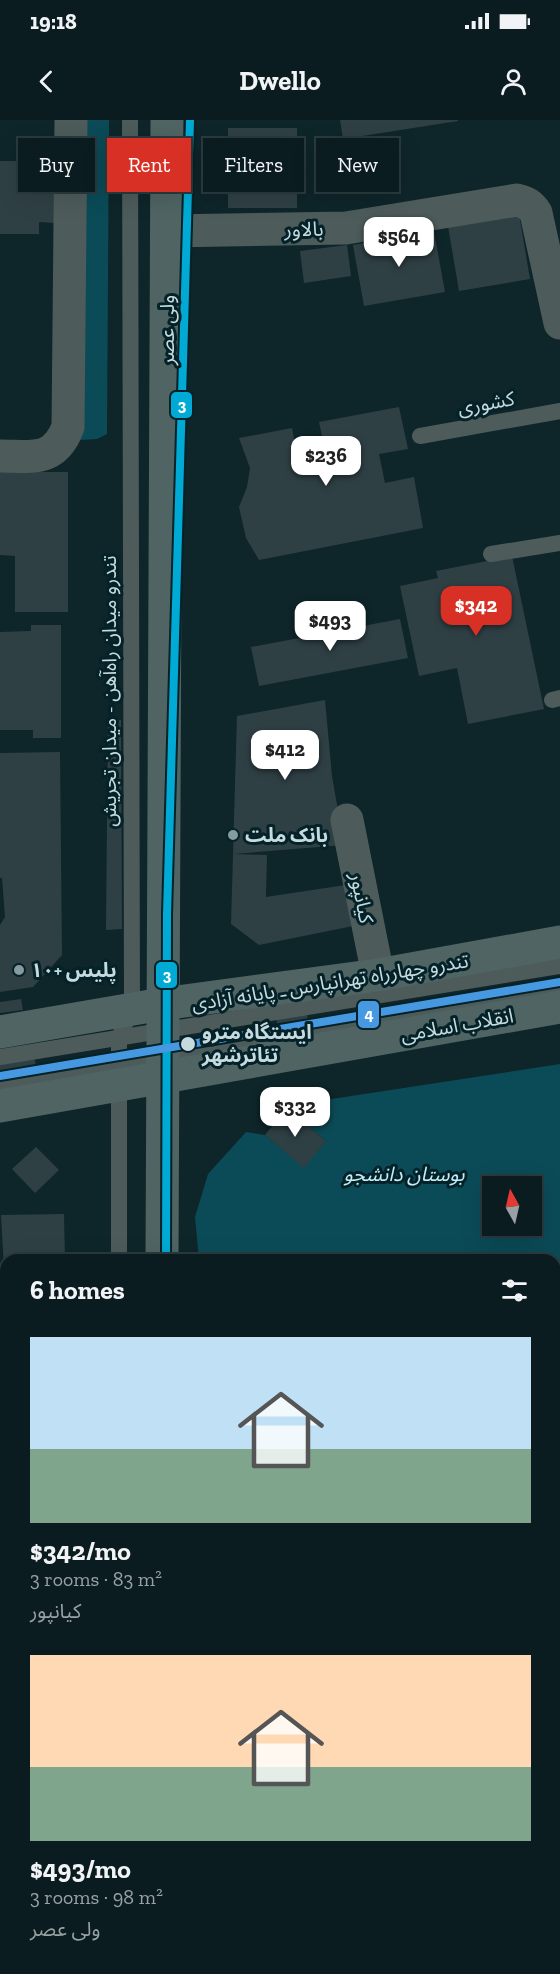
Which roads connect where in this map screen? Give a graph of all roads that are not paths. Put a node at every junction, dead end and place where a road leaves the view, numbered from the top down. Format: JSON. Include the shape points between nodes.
{"nodes":[{"id":1,"x":71,"y":120,"type":"edge"},
{"id":2,"x":130,"y":120,"type":"edge"},
{"id":3,"x":167,"y":120,"type":"edge"},
{"id":4,"x":167,"y":231,"type":"junction"},
{"id":5,"x":555,"y":276,"type":"edge"},
{"id":6,"x":560,"y":324,"type":"edge"},
{"id":7,"x":560,"y":411,"type":"edge"},
{"id":8,"x":420,"y":436,"type":"dead end"},
{"id":9,"x":0,"y":456,"type":"edge"},
{"id":10,"x":560,"y":543,"type":"edge"},
{"id":11,"x":491,"y":554,"type":"dead end"},
{"id":12,"x":347,"y":820,"type":"dead end"},
{"id":13,"x":560,"y":942,"type":"edge"},
{"id":14,"x":560,"y":966,"type":"edge"},
{"id":15,"x":378,"y":975,"type":"junction"},
{"id":16,"x":560,"y":990,"type":"edge"},
{"id":17,"x":560,"y":1007,"type":"edge"},
{"id":18,"x":0,"y":1032,"type":"edge"},
{"id":19,"x":151,"y":1036,"type":"junction"},
{"id":20,"x":0,"y":1057,"type":"edge"},
{"id":21,"x":119,"y":1074,"type":"junction"},
{"id":22,"x":0,"y":1083,"type":"edge"},
{"id":23,"x":0,"y":1106,"type":"edge"},
{"id":24,"x":119,"y":1254,"type":"edge"},
{"id":25,"x":162,"y":1254,"type":"edge"}],
"edges":[{"from":1,"to":9,"type":"street","via":[[68,427],[63,440],[50,453]]},
{"from":2,"to":19,"type":"lane","name":"تندرو میدان راه‌آهن - میدان تجریش"},
{"from":3,"to":4,"type":"main road","name":"ولی عصر"},
{"from":4,"to":5,"type":"street","name":"بالاور","via":[[346,228],[517,200],[532,206],[536,213]]},
{"from":4,"to":19,"type":"main road","name":"ولی عصر"},
{"from":5,"to":6,"type":"street","name":"بالاور"},
{"from":7,"to":8,"type":"lane","name":"کشوری"},
{"from":10,"to":11,"type":"lane"},
{"from":12,"to":15,"type":"street","name":"کیانپور"},
{"from":13,"to":15,"type":"main road","name":"انقلاب اسلامی"},
{"from":14,"to":19,"type":"lane","name":"تندرو چهارراه تهرانپارس ـ پایانه آزادی"},
{"from":15,"to":19,"type":"main road","name":"انقلاب اسلامی"},
{"from":16,"to":19,"type":"lane"},
{"from":17,"to":19,"type":"main road","name":"انقلاب اسلامی"},
{"from":18,"to":19,"type":"main road","name":"انقلاب اسلامی"},
{"from":19,"to":20,"type":"lane","name":"تندرو چهارراه تهرانپارس ـ پایانه آزادی"},
{"from":19,"to":21,"type":"main road","name":"انقلاب اسلامی"},
{"from":19,"to":21,"type":"lane","name":"تندرو میدان راه‌آهن - میدان تجریش"},
{"from":19,"to":25,"type":"main road","name":"ولی عصر"},
{"from":21,"to":22,"type":"lane"},
{"from":21,"to":23,"type":"main road","name":"انقلاب اسلامی"},
{"from":21,"to":24,"type":"lane","name":"تندرو میدان راه‌آهن - میدان تجریش"}]}
